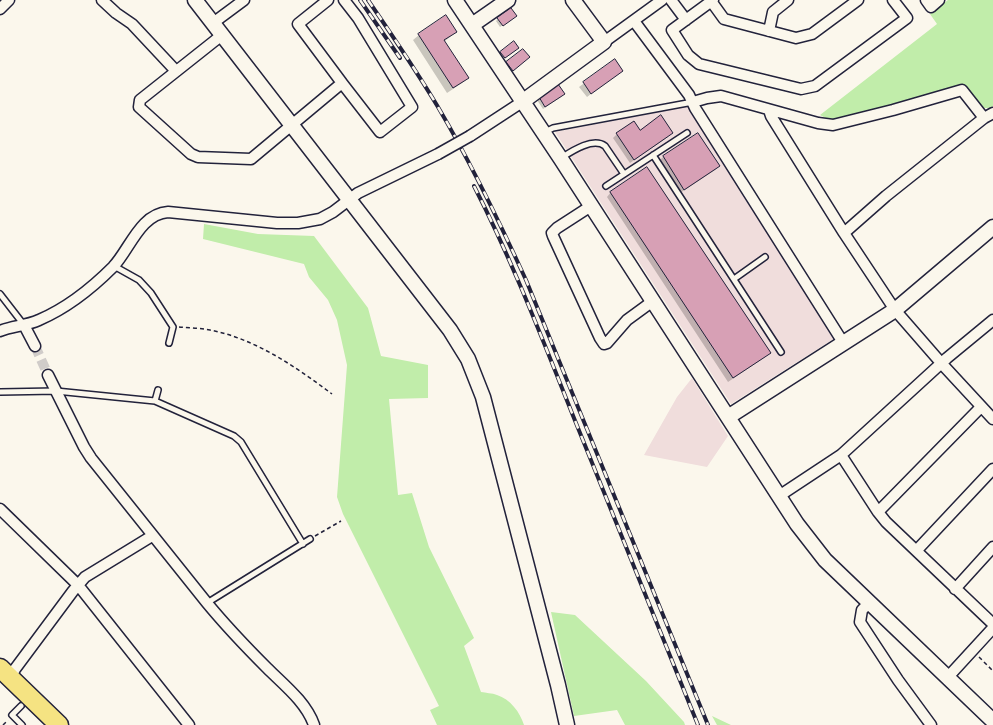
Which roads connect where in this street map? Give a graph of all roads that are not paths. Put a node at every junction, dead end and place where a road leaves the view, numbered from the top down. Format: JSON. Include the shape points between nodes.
{"nodes":[{"id":1,"x":9,"y":0,"type":"edge"},
{"id":2,"x":102,"y":0,"type":"edge"},
{"id":3,"x":195,"y":0,"type":"edge"},
{"id":4,"x":244,"y":0,"type":"edge"},
{"id":5,"x":328,"y":0,"type":"edge"},
{"id":6,"x":344,"y":0,"type":"edge"},
{"id":7,"x":455,"y":0,"type":"edge"},
{"id":8,"x":508,"y":0,"type":"edge"},
{"id":9,"x":573,"y":0,"type":"edge"},
{"id":10,"x":662,"y":0,"type":"edge"},
{"id":11,"x":671,"y":0,"type":"edge"},
{"id":12,"x":788,"y":0,"type":"edge"},
{"id":13,"x":858,"y":0,"type":"edge"},
{"id":14,"x":893,"y":0,"type":"edge"},
{"id":15,"x":926,"y":0,"type":"edge"},
{"id":16,"x":939,"y":0,"type":"edge"},
{"id":17,"x":712,"y":1,"type":"edge"},
{"id":18,"x":0,"y":9,"type":"edge"},
{"id":19,"x":686,"y":20,"type":"junction"},
{"id":20,"x":634,"y":21,"type":"junction"},
{"id":21,"x":213,"y":23,"type":"junction"},
{"id":22,"x":472,"y":25,"type":"junction"},
{"id":23,"x":769,"y":31,"type":"junction"},
{"id":24,"x":222,"y":35,"type":"junction"},
{"id":25,"x":604,"y":42,"type":"junction"},
{"id":26,"x":176,"y":71,"type":"junction"},
{"id":27,"x":342,"y":83,"type":"junction"},
{"id":28,"x":522,"y":102,"type":"junction"},
{"id":29,"x":693,"y":102,"type":"junction"},
{"id":30,"x":769,"y":110,"type":"junction"},
{"id":31,"x":988,"y":115,"type":"edge"},
{"id":32,"x":292,"y":125,"type":"junction"},
{"id":33,"x":542,"y":133,"type":"junction"},
{"id":34,"x":687,"y":133,"type":"dead end"},
{"id":35,"x":653,"y":155,"type":"junction"},
{"id":36,"x":561,"y":159,"type":"junction"},
{"id":37,"x":624,"y":174,"type":"junction"},
{"id":38,"x":606,"y":186,"type":"dead end"},
{"id":39,"x":349,"y":199,"type":"junction"},
{"id":40,"x":591,"y":206,"type":"junction"},
{"id":41,"x":993,"y":227,"type":"edge"},
{"id":42,"x":844,"y":233,"type":"junction"},
{"id":43,"x":765,"y":258,"type":"dead end"},
{"id":44,"x":114,"y":266,"type":"junction"},
{"id":45,"x":734,"y":279,"type":"junction"},
{"id":46,"x":0,"y":294,"type":"edge"},
{"id":47,"x":653,"y":301,"type":"junction"},
{"id":48,"x":895,"y":310,"type":"junction"},
{"id":49,"x":992,"y":323,"type":"edge"},
{"id":50,"x":24,"y":325,"type":"junction"},
{"id":51,"x":0,"y":331,"type":"edge"},
{"id":52,"x":170,"y":343,"type":"dead end"},
{"id":53,"x":844,"y":344,"type":"junction"},
{"id":54,"x":35,"y":346,"type":"tunnel mouth"},
{"id":55,"x":781,"y":352,"type":"dead end"},
{"id":56,"x":942,"y":364,"type":"junction"},
{"id":57,"x":48,"y":375,"type":"tunnel mouth"},
{"id":58,"x":56,"y":390,"type":"junction"},
{"id":59,"x":158,"y":390,"type":"dead end"},
{"id":60,"x":0,"y":392,"type":"edge"},
{"id":61,"x":155,"y":400,"type":"junction"},
{"id":62,"x":981,"y":408,"type":"junction"},
{"id":63,"x":728,"y":417,"type":"junction"},
{"id":64,"x":993,"y":419,"type":"edge"},
{"id":65,"x":841,"y":455,"type":"junction"},
{"id":66,"x":993,"y":469,"type":"edge"},
{"id":67,"x":779,"y":496,"type":"junction"},
{"id":68,"x":0,"y":510,"type":"edge"},
{"id":69,"x":878,"y":512,"type":"junction"},
{"id":70,"x":152,"y":536,"type":"junction"},
{"id":71,"x":310,"y":539,"type":"road end"},
{"id":72,"x":303,"y":544,"type":"junction"},
{"id":73,"x":993,"y":547,"type":"edge"},
{"id":74,"x":917,"y":550,"type":"junction"},
{"id":75,"x":78,"y":585,"type":"junction"},
{"id":76,"x":955,"y":589,"type":"junction"},
{"id":77,"x":870,"y":602,"type":"junction"},
{"id":78,"x":206,"y":603,"type":"junction"},
{"id":79,"x":993,"y":624,"type":"edge"},
{"id":80,"x":993,"y":628,"type":"edge"},
{"id":81,"x":3,"y":677,"type":"edge"},
{"id":82,"x":948,"y":677,"type":"junction"},
{"id":83,"x":21,"y":706,"type":"junction"},
{"id":84,"x":993,"y":721,"type":"edge"},
{"id":85,"x":22,"y":725,"type":"edge"},
{"id":86,"x":41,"y":725,"type":"edge"},
{"id":87,"x":59,"y":725,"type":"edge"},
{"id":88,"x":189,"y":725,"type":"edge"},
{"id":89,"x":314,"y":725,"type":"edge"},
{"id":90,"x":567,"y":725,"type":"edge"},
{"id":91,"x":931,"y":725,"type":"edge"}],
"edges":[{"from":1,"to":18,"type":"street"},
{"from":2,"to":26,"type":"street","via":[[132,24]]},
{"from":3,"to":21,"type":"street"},
{"from":4,"to":21,"type":"street"},
{"from":5,"to":27,"type":"street","via":[[298,24]]},
{"from":6,"to":27,"type":"street","via":[[358,18],[412,107],[380,132]]},
{"from":7,"to":22,"type":"street"},
{"from":8,"to":22,"type":"street"},
{"from":9,"to":25,"type":"street"},
{"from":10,"to":20,"type":"street"},
{"from":11,"to":19,"type":"street"},
{"from":12,"to":23,"type":"street","via":[[773,12]]},
{"from":13,"to":23,"type":"street","via":[[812,34],[796,38]]},
{"from":14,"to":19,"type":"street","via":[[907,18],[815,86],[801,89],[700,64],[688,55],[672,30]]},
{"from":15,"to":16,"type":"street","via":[[931,7]]},
{"from":17,"to":19,"type":"street"},
{"from":17,"to":23,"type":"street","via":[[724,19]]},
{"from":20,"to":25,"type":"street"},
{"from":20,"to":29,"type":"street"},
{"from":21,"to":24,"type":"street"},
{"from":22,"to":28,"type":"street"},
{"from":24,"to":26,"type":"street"},
{"from":24,"to":32,"type":"street"},
{"from":25,"to":28,"type":"street"},
{"from":26,"to":32,"type":"street","via":[[140,100],[139,107],[191,154],[198,157],[251,159]]},
{"from":27,"to":32,"type":"street"},
{"from":28,"to":33,"type":"street"},
{"from":28,"to":39,"type":"street","bridge":true,"via":[[438,154]]},
{"from":29,"to":30,"type":"street","via":[[721,96]]},
{"from":29,"to":33,"type":"lane","via":[[553,128]]},
{"from":29,"to":53,"type":"street"},
{"from":30,"to":31,"type":"street","via":[[833,125],[962,90]]},
{"from":30,"to":42,"type":"street"},
{"from":31,"to":42,"type":"street"},
{"from":32,"to":39,"type":"street"},
{"from":33,"to":36,"type":"street"},
{"from":34,"to":35,"type":"lane"},
{"from":35,"to":37,"type":"lane"},
{"from":35,"to":45,"type":"lane"},
{"from":36,"to":37,"type":"lane","via":[[582,146],[598,143],[605,146]]},
{"from":36,"to":40,"type":"street"},
{"from":37,"to":38,"type":"lane"},
{"from":39,"to":44,"type":"street","via":[[320,219],[298,223],[161,213],[143,224]]},
{"from":39,"to":90,"type":"street","via":[[450,330],[468,359],[483,396]]},
{"from":40,"to":47,"type":"street"},
{"from":40,"to":47,"type":"street","via":[[552,233],[604,344],[627,320]]},
{"from":41,"to":48,"type":"street"},
{"from":42,"to":48,"type":"street"},
{"from":43,"to":45,"type":"lane"},
{"from":44,"to":50,"type":"street","via":[[66,307]]},
{"from":44,"to":52,"type":"lane","via":[[139,280],[151,293],[173,327]]},
{"from":45,"to":55,"type":"lane"},
{"from":46,"to":50,"type":"lane"},
{"from":47,"to":63,"type":"street"},
{"from":48,"to":53,"type":"street"},
{"from":48,"to":56,"type":"street"},
{"from":49,"to":56,"type":"street"},
{"from":50,"to":51,"type":"street"},
{"from":50,"to":54,"type":"street"},
{"from":53,"to":63,"type":"street"},
{"from":56,"to":62,"type":"street"},
{"from":56,"to":65,"type":"street"},
{"from":57,"to":58,"type":"street"},
{"from":58,"to":60,"type":"lane"},
{"from":58,"to":61,"type":"lane"},
{"from":58,"to":70,"type":"street","via":[[91,458]]},
{"from":59,"to":61,"type":"lane"},
{"from":61,"to":72,"type":"lane","via":[[234,436],[241,442]]},
{"from":62,"to":64,"type":"street"},
{"from":62,"to":69,"type":"street"},
{"from":63,"to":67,"type":"street"},
{"from":65,"to":67,"type":"street"},
{"from":65,"to":69,"type":"street"},
{"from":66,"to":74,"type":"street"},
{"from":67,"to":77,"type":"street","via":[[812,545]]},
{"from":68,"to":75,"type":"street"},
{"from":69,"to":74,"type":"street"},
{"from":70,"to":75,"type":"street"},
{"from":70,"to":78,"type":"street"},
{"from":71,"to":72,"type":"lane"},
{"from":72,"to":78,"type":"lane"},
{"from":73,"to":76,"type":"street"},
{"from":74,"to":76,"type":"street"},
{"from":75,"to":81,"type":"street","via":[[15,669]]},
{"from":75,"to":88,"type":"street"},
{"from":76,"to":79,"type":"street"},
{"from":77,"to":82,"type":"street"},
{"from":77,"to":91,"type":"street","via":[[862,610],[860,622]]},
{"from":78,"to":89,"type":"street","via":[[299,701],[311,715]]},
{"from":80,"to":82,"type":"street"},
{"from":81,"to":83,"type":"highway"},
{"from":81,"to":87,"type":"highway"},
{"from":82,"to":84,"type":"street"},
{"from":83,"to":85,"type":"lane","via":[[12,716]]},
{"from":83,"to":86,"type":"highway"}]}
